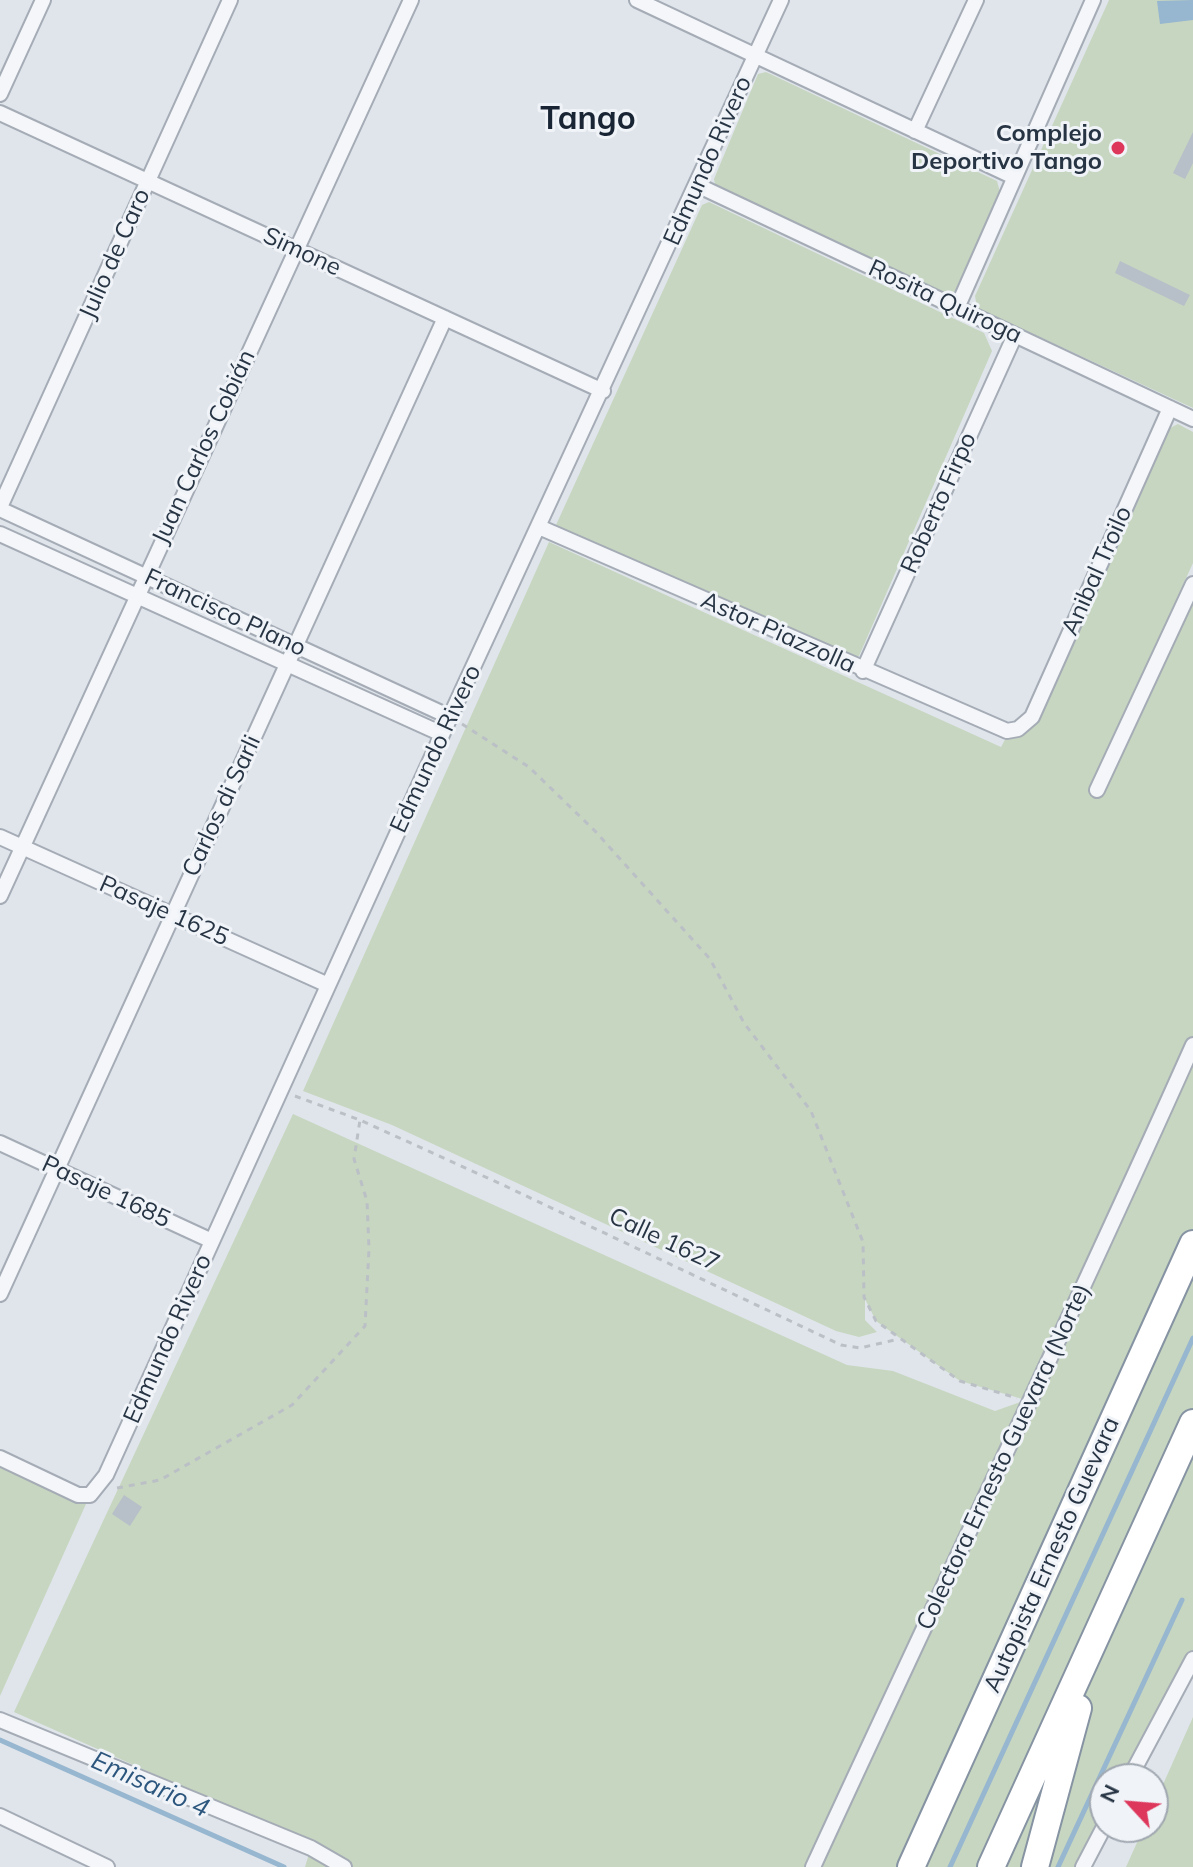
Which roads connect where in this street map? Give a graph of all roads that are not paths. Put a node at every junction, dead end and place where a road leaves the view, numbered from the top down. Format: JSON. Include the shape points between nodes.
{"nodes":[{"id":1,"x":43,"y":0,"type":"edge"},
{"id":2,"x":230,"y":0,"type":"edge"},
{"id":3,"x":411,"y":0,"type":"edge"},
{"id":4,"x":637,"y":0,"type":"edge"},
{"id":5,"x":781,"y":0,"type":"edge"},
{"id":6,"x":976,"y":0,"type":"edge"},
{"id":7,"x":1093,"y":0,"type":"edge"},
{"id":8,"x":755,"y":57,"type":"junction"},
{"id":9,"x":0,"y":94,"type":"edge"},
{"id":10,"x":0,"y":113,"type":"edge"},
{"id":11,"x":915,"y":131,"type":"junction"},
{"id":12,"x":1014,"y":177,"type":"junction"},
{"id":13,"x":148,"y":181,"type":"junction"},
{"id":14,"x":697,"y":185,"type":"junction"},
{"id":15,"x":294,"y":249,"type":"junction"},
{"id":16,"x":957,"y":308,"type":"junction"},
{"id":17,"x":445,"y":318,"type":"junction"},
{"id":18,"x":1015,"y":335,"type":"junction"},
{"id":19,"x":603,"y":391,"type":"junction"},
{"id":20,"x":1170,"y":408,"type":"junction"},
{"id":21,"x":1193,"y":419,"type":"edge"},
{"id":22,"x":0,"y":508,"type":"edge"},
{"id":23,"x":539,"y":527,"type":"junction"},
{"id":24,"x":0,"y":534,"type":"edge"},
{"id":25,"x":145,"y":576,"type":"junction"},
{"id":26,"x":1193,"y":584,"type":"edge"},
{"id":27,"x":136,"y":595,"type":"junction"},
{"id":28,"x":295,"y":646,"type":"junction"},
{"id":29,"x":287,"y":664,"type":"junction"},
{"id":30,"x":863,"y":671,"type":"junction"},
{"id":31,"x":450,"y":717,"type":"junction"},
{"id":32,"x":1018,"y":729,"type":"joint"},
{"id":33,"x":442,"y":734,"type":"junction"},
{"id":34,"x":1097,"y":790,"type":"dead end"},
{"id":35,"x":0,"y":837,"type":"edge"},
{"id":36,"x":22,"y":847,"type":"junction"},
{"id":37,"x":0,"y":896,"type":"edge"},
{"id":38,"x":173,"y":915,"type":"junction"},
{"id":39,"x":328,"y":985,"type":"junction"},
{"id":40,"x":1193,"y":1045,"type":"edge"},
{"id":41,"x":0,"y":1143,"type":"edge"},
{"id":42,"x":57,"y":1169,"type":"junction"},
{"id":43,"x":212,"y":1241,"type":"junction"},
{"id":44,"x":1193,"y":1244,"type":"edge"},
{"id":45,"x":0,"y":1294,"type":"edge"},
{"id":46,"x":1193,"y":1423,"type":"edge"},
{"id":47,"x":0,"y":1458,"type":"edge"},
{"id":48,"x":1103,"y":1621,"type":"junction"},
{"id":49,"x":1193,"y":1659,"type":"edge"},
{"id":50,"x":0,"y":1720,"type":"edge"},
{"id":51,"x":1138,"y":1763,"type":"edge"},
{"id":52,"x":0,"y":1816,"type":"edge"},
{"id":53,"x":1096,"y":1843,"type":"edge"},
{"id":54,"x":107,"y":1867,"type":"edge"},
{"id":55,"x":344,"y":1867,"type":"edge"},
{"id":56,"x":813,"y":1867,"type":"edge"},
{"id":57,"x":911,"y":1867,"type":"edge"},
{"id":58,"x":991,"y":1867,"type":"edge"},
{"id":59,"x":1035,"y":1867,"type":"edge"},
{"id":60,"x":1083,"y":1867,"type":"edge"}],
"edges":[{"from":1,"to":9,"type":"street"},
{"from":2,"to":13,"type":"street","name":"Julio de Caro"},
{"from":3,"to":15,"type":"street","name":"Juan Carlos Cobián"},
{"from":4,"to":8,"type":"street"},
{"from":5,"to":8,"type":"street","name":"Edmundo Rivero"},
{"from":6,"to":11,"type":"street"},
{"from":7,"to":12,"type":"street"},
{"from":8,"to":11,"type":"street"},
{"from":8,"to":14,"type":"street","name":"Edmundo Rivero"},
{"from":10,"to":13,"type":"street","name":"Simone"},
{"from":11,"to":12,"type":"street"},
{"from":12,"to":16,"type":"street"},
{"from":13,"to":15,"type":"street","name":"Simone"},
{"from":13,"to":22,"type":"street","name":"Julio de Caro"},
{"from":14,"to":16,"type":"street","name":"Rosita Quiroga"},
{"from":14,"to":19,"type":"street","name":"Edmundo Rivero"},
{"from":15,"to":17,"type":"street","name":"Simone"},
{"from":15,"to":25,"type":"street","name":"Juan Carlos Cobián"},
{"from":16,"to":18,"type":"street","name":"Rosita Quiroga"},
{"from":17,"to":19,"type":"street","name":"Simone"},
{"from":17,"to":28,"type":"street","name":"Carlos di Sarli"},
{"from":18,"to":20,"type":"street","name":"Rosita Quiroga"},
{"from":18,"to":30,"type":"street","name":"Roberto Firpo"},
{"from":19,"to":23,"type":"street","name":"Edmundo Rivero"},
{"from":20,"to":21,"type":"street","name":"Rosita Quiroga"},
{"from":20,"to":32,"type":"street","name":"Anibal Troilo","via":[[1032,717]]},
{"from":22,"to":25,"type":"street","name":"Francisco Plano"},
{"from":23,"to":30,"type":"street","name":"Astor Piazzolla"},
{"from":23,"to":31,"type":"street","name":"Edmundo Rivero"},
{"from":24,"to":27,"type":"street","name":"Francisco Plano"},
{"from":25,"to":27,"type":"street","name":"Juan Carlos Cobián"},
{"from":25,"to":28,"type":"street","name":"Francisco Plano"},
{"from":26,"to":34,"type":"street"},
{"from":27,"to":29,"type":"street","name":"Francisco Plano"},
{"from":27,"to":36,"type":"street","name":"Juan Carlos Cobián"},
{"from":28,"to":29,"type":"street","name":"Carlos di Sarli"},
{"from":28,"to":31,"type":"street","name":"Francisco Plano"},
{"from":29,"to":33,"type":"street","name":"Francisco Plano"},
{"from":29,"to":38,"type":"street","name":"Carlos di Sarli"},
{"from":30,"to":32,"type":"street","name":"Astor Piazzolla","via":[[999,729]]},
{"from":31,"to":33,"type":"street","name":"Edmundo Rivero"},
{"from":33,"to":39,"type":"street","name":"Edmundo Rivero"},
{"from":35,"to":36,"type":"street","name":"Pasaje 1625"},
{"from":36,"to":37,"type":"street","name":"Juan Carlos Cobián"},
{"from":36,"to":38,"type":"street","name":"Pasaje 1625"},
{"from":38,"to":39,"type":"street","name":"Pasaje 1625"},
{"from":38,"to":42,"type":"street","name":"Carlos di Sarli"},
{"from":39,"to":43,"type":"street","name":"Edmundo Rivero"},
{"from":40,"to":56,"type":"street","name":"Colectora Ernesto Guevara (Norte)"},
{"from":41,"to":42,"type":"street","name":"Pasaje 1685"},
{"from":42,"to":43,"type":"street","name":"Pasaje 1685"},
{"from":42,"to":45,"type":"street","name":"Carlos di Sarli"},
{"from":43,"to":47,"type":"street","name":"Edmundo Rivero","via":[[94,1491],[65,1491]]},
{"from":44,"to":57,"type":"highway","name":"Autopista Ernesto Guevara"},
{"from":46,"to":48,"type":"highway"},
{"from":48,"to":58,"type":"highway"},
{"from":48,"to":59,"type":"highway"},
{"from":49,"to":51,"type":"street"},
{"from":50,"to":55,"type":"street","via":[[311,1848]]},
{"from":52,"to":54,"type":"street"},
{"from":53,"to":60,"type":"street"}]}
